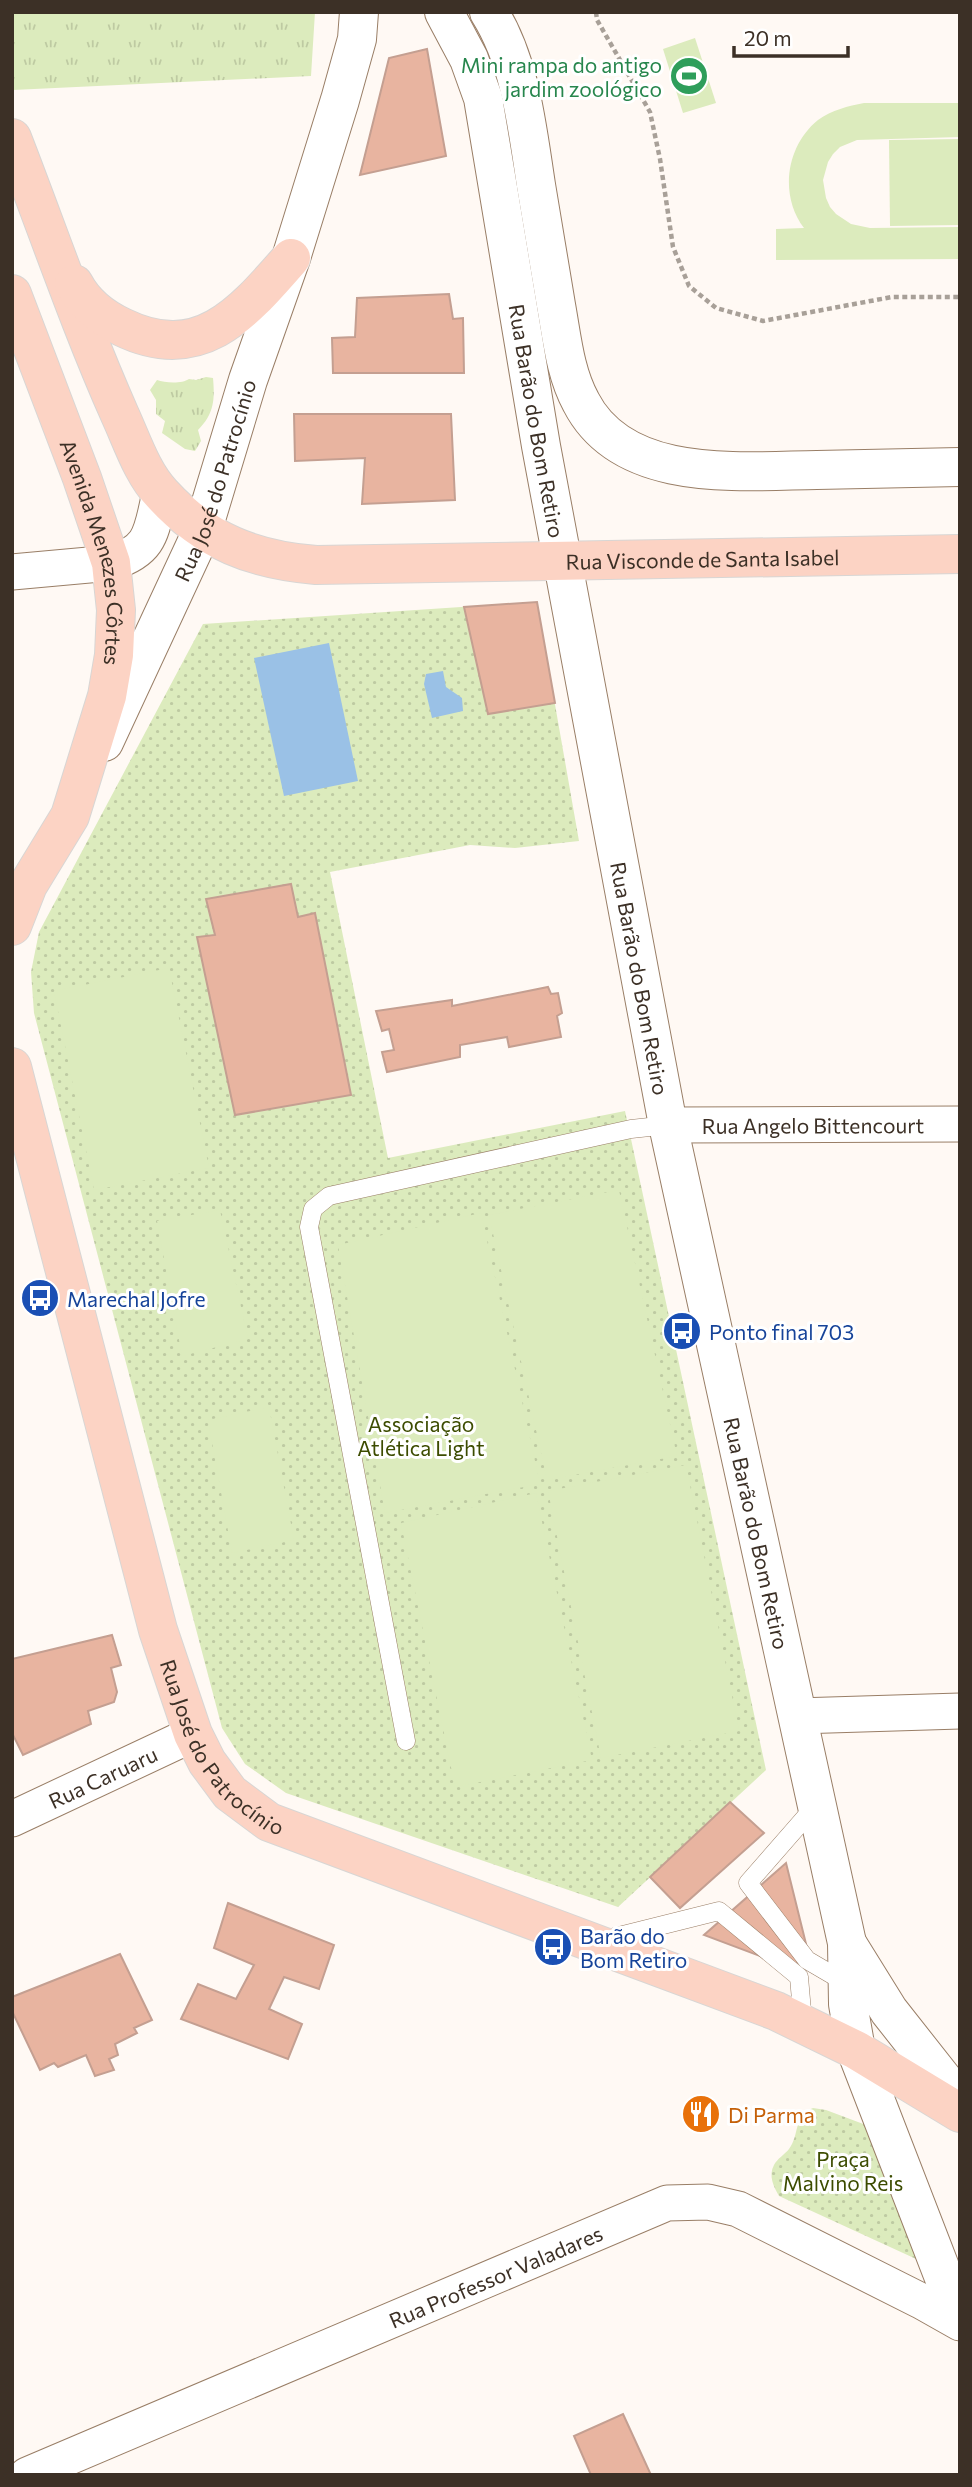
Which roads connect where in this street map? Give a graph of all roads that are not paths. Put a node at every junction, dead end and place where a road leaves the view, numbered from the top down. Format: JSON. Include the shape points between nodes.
{"nodes":[{"id":1,"x":359,"y":12,"type":"edge"},
{"id":2,"x":444,"y":12,"type":"edge"},
{"id":3,"x":489,"y":12,"type":"edge"},
{"id":4,"x":12,"y":138,"type":"edge"},
{"id":5,"x":54,"y":245,"type":"junction"},
{"id":6,"x":291,"y":258,"type":"junction"},
{"id":7,"x":12,"y":294,"type":"edge"},
{"id":8,"x":960,"y":467,"type":"edge"},
{"id":9,"x":160,"y":493,"type":"junction"},
{"id":10,"x":203,"y":529,"type":"junction"},
{"id":11,"x":960,"y":554,"type":"edge"},
{"id":12,"x":562,"y":561,"type":"junction"},
{"id":13,"x":111,"y":564,"type":"junction"},
{"id":14,"x":12,"y":572,"type":"edge"},
{"id":15,"x":70,"y":816,"type":"junction"},
{"id":16,"x":12,"y":926,"type":"edge"},
{"id":17,"x":13,"y":1078,"type":"edge"},
{"id":18,"x":960,"y":1124,"type":"edge"},
{"id":19,"x":668,"y":1125,"type":"junction"},
{"id":20,"x":960,"y":1711,"type":"edge"},
{"id":21,"x":797,"y":1716,"type":"junction"},
{"id":22,"x":193,"y":1734,"type":"junction"},
{"id":23,"x":406,"y":1741,"type":"dead end"},
{"id":24,"x":817,"y":1804,"type":"junction"},
{"id":25,"x":12,"y":1819,"type":"edge"},
{"id":26,"x":593,"y":1942,"type":"junction"},
{"id":27,"x":847,"y":1943,"type":"junction"},
{"id":28,"x":848,"y":1984,"type":"junction"},
{"id":29,"x":803,"y":2025,"type":"junction"},
{"id":30,"x":856,"y":2050,"type":"junction"},
{"id":31,"x":960,"y":2101,"type":"edge"},
{"id":32,"x":960,"y":2113,"type":"edge"},
{"id":33,"x":960,"y":2321,"type":"edge"},
{"id":34,"x":27,"y":2475,"type":"edge"}],
"edges":[{"from":1,"to":6,"type":"main road","name":"Rua José do Patrocínio","via":[[357,39]]},
{"from":2,"to":12,"type":"main road","name":"Rua Barão do Bom Retiro","via":[[469,59],[482,98]]},
{"from":3,"to":8,"type":"main road","name":"Rua Barão do Bom Retiro","via":[[505,43],[523,107],[565,357],[580,401],[609,439],[673,466],[728,472]]},
{"from":4,"to":5,"type":"main road"},
{"from":5,"to":6,"type":"main road","via":[[77,289],[111,322],[143,337],[176,341],[200,337],[229,321],[255,300]]},
{"from":5,"to":9,"type":"main road","via":[[100,371]]},
{"from":6,"to":10,"type":"main road","name":"Rua José do Patrocínio"},
{"from":7,"to":13,"type":"main road","name":"Avenida Menezes Côrtes"},
{"from":9,"to":10,"type":"main road"},
{"from":9,"to":13,"type":"street","via":[[146,541],[138,552]]},
{"from":10,"to":12,"type":"main road","name":"Rua Visconde de Santa Isabel","via":[[255,556],[306,565]]},
{"from":10,"to":15,"type":"main road","name":"Rua José do Patrocínio"},
{"from":11,"to":12,"type":"main road","name":"Rua Visconde de Santa Isabel"},
{"from":12,"to":19,"type":"main road","name":"Rua Barão do Bom Retiro"},
{"from":13,"to":14,"type":"street"},
{"from":13,"to":15,"type":"main road","name":"Avenida Menezes Côrtes","via":[[114,655],[107,696]]},
{"from":15,"to":16,"type":"main road","name":"Rua José do Patrocínio","via":[[28,885]]},
{"from":17,"to":22,"type":"main road","name":"Rua José do Patrocínio","via":[[158,1630]]},
{"from":18,"to":19,"type":"street","name":"Rua Angelo Bittencourt"},
{"from":19,"to":21,"type":"main road","name":"Rua Barão do Bom Retiro"},
{"from":19,"to":23,"type":"lane","via":[[631,1129],[329,1196],[313,1209],[309,1227]]},
{"from":20,"to":21,"type":"street"},
{"from":21,"to":24,"type":"main road","name":"Rua Barão do Bom Retiro"},
{"from":22,"to":25,"type":"street","name":"Rua Caruaru"},
{"from":22,"to":26,"type":"main road","name":"Rua José do Patrocínio","via":[[230,1793],[269,1822]]},
{"from":24,"to":27,"type":"main road","name":"Rua Barão do Bom Retiro"},
{"from":24,"to":28,"type":"lane","via":[[748,1883],[807,1960]]},
{"from":26,"to":29,"type":"main road","name":"Rua José do Patrocínio"},
{"from":26,"to":29,"type":"lane","via":[[719,1911],[799,1977]]},
{"from":27,"to":28,"type":"main road","name":"Rua Barão do Bom Retiro"},
{"from":27,"to":31,"type":"main road","name":"Rua Barão do Bom Retiro","via":[[889,2011]]},
{"from":28,"to":30,"type":"main road","name":"Rua Barão do Bom Retiro"},
{"from":29,"to":30,"type":"main road","name":"Rua José do Patrocínio"},
{"from":30,"to":32,"type":"main road"},
{"from":30,"to":33,"type":"main road","name":"Rua Barão do Bom Retiro"},
{"from":33,"to":34,"type":"street","name":"Rua Professor Valadares","via":[[738,2209],[708,2202],[667,2203]]}]}
